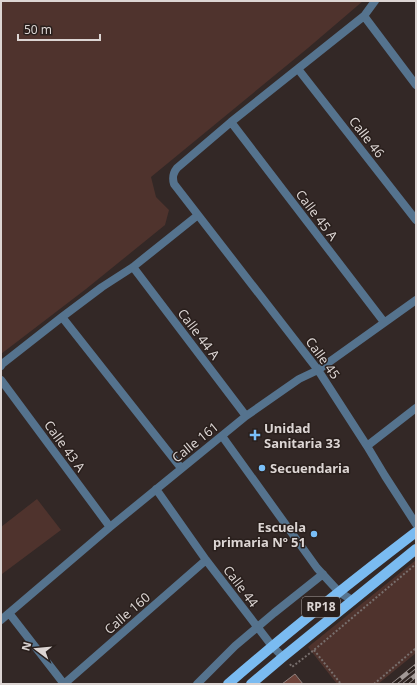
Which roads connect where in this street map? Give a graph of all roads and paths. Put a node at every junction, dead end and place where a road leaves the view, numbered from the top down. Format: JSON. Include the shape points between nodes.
{"nodes":[{"id":1,"x":375,"y":1,"type":"edge"},
{"id":2,"x":364,"y":16,"type":"junction"},
{"id":3,"x":298,"y":69,"type":"junction"},
{"id":4,"x":416,"y":85,"type":"edge"},
{"id":5,"x":232,"y":122,"type":"junction"},
{"id":6,"x":198,"y":215,"type":"junction"},
{"id":7,"x":416,"y":220,"type":"edge"},
{"id":8,"x":133,"y":267,"type":"junction"},
{"id":9,"x":416,"y":300,"type":"edge"},
{"id":10,"x":62,"y":317,"type":"junction"},
{"id":11,"x":384,"y":322,"type":"junction"},
{"id":12,"x":2,"y":365,"type":"edge"},
{"id":13,"x":318,"y":370,"type":"junction"},
{"id":14,"x":1,"y":380,"type":"edge"},
{"id":15,"x":416,"y":408,"type":"edge"},
{"id":16,"x":246,"y":416,"type":"junction"},
{"id":17,"x":222,"y":436,"type":"junction"},
{"id":18,"x":367,"y":446,"type":"junction"},
{"id":19,"x":181,"y":468,"type":"junction"},
{"id":20,"x":156,"y":489,"type":"junction"},
{"id":21,"x":416,"y":524,"type":"edge"},
{"id":22,"x":110,"y":527,"type":"junction"},
{"id":23,"x":416,"y":532,"type":"edge"},
{"id":24,"x":416,"y":549,"type":"edge"},
{"id":25,"x":206,"y":560,"type":"junction"},
{"id":26,"x":415,"y":565,"type":"edge"},
{"id":27,"x":416,"y":569,"type":"edge"},
{"id":28,"x":323,"y":574,"type":"junction"},
{"id":29,"x":339,"y":592,"type":"junction"},
{"id":30,"x":352,"y":600,"type":"junction"},
{"id":31,"x":9,"y":614,"type":"junction"},
{"id":32,"x":1,"y":620,"type":"edge"},
{"id":33,"x":258,"y":627,"type":"junction"},
{"id":34,"x":272,"y":646,"type":"junction"},
{"id":35,"x":416,"y":648,"type":"edge"},
{"id":36,"x":314,"y":650,"type":"junction"},
{"id":37,"x":283,"y":657,"type":"junction"},
{"id":38,"x":64,"y":684,"type":"edge"},
{"id":39,"x":196,"y":684,"type":"edge"},
{"id":40,"x":228,"y":684,"type":"edge"},
{"id":41,"x":251,"y":684,"type":"edge"},
{"id":42,"x":341,"y":684,"type":"edge"},
{"id":43,"x":374,"y":684,"type":"edge"}],
"edges":[{"from":1,"to":2,"type":"street","name":"Calle 45"},
{"from":2,"to":3,"type":"street","name":"Calle 45"},
{"from":2,"to":4,"type":"street"},
{"from":3,"to":5,"type":"street","name":"Calle 45"},
{"from":3,"to":7,"type":"street","name":"Calle 46"},
{"from":5,"to":6,"type":"street","name":"Calle 45","via":[[174,172],[174,184]]},
{"from":5,"to":11,"type":"street","name":"Calle 45 A"},
{"from":6,"to":8,"type":"street"},
{"from":6,"to":13,"type":"street","name":"Calle 45"},
{"from":8,"to":10,"type":"street"},
{"from":8,"to":16,"type":"street","name":"Calle 44 A"},
{"from":9,"to":11,"type":"street","name":"Calle 161"},
{"from":10,"to":12,"type":"street"},
{"from":10,"to":19,"type":"street"},
{"from":11,"to":13,"type":"street","name":"Calle 161"},
{"from":13,"to":16,"type":"street","name":"Calle 161","via":[[299,379]]},
{"from":13,"to":18,"type":"street","name":"Calle 45"},
{"from":14,"to":22,"type":"street","name":"Calle 43 A"},
{"from":15,"to":18,"type":"street"},
{"from":16,"to":17,"type":"street","name":"Calle 161"},
{"from":17,"to":19,"type":"street","name":"Calle 161"},
{"from":17,"to":28,"type":"street"},
{"from":18,"to":21,"type":"street","name":"Calle 45"},
{"from":19,"to":20,"type":"street","name":"Calle 161"},
{"from":20,"to":22,"type":"street","name":"Calle 161"},
{"from":20,"to":25,"type":"street","name":"Calle 44"},
{"from":22,"to":31,"type":"street","name":"Calle 161"},
{"from":23,"to":29,"type":"main road","number":"RP18"},
{"from":24,"to":30,"type":"main road","number":"RP18"},
{"from":25,"to":33,"type":"street","name":"Calle 44"},
{"from":25,"to":38,"type":"street","name":"Calle 160"},
{"from":26,"to":27,"type":"path"},
{"from":26,"to":36,"type":"path"},
{"from":28,"to":29,"type":"street"},
{"from":28,"to":33,"type":"street"},
{"from":29,"to":30,"type":"street"},
{"from":29,"to":34,"type":"main road","number":"RP18"},
{"from":30,"to":37,"type":"main road","number":"RP18"},
{"from":31,"to":32,"type":"street","name":"Calle 161"},
{"from":31,"to":38,"type":"street"},
{"from":33,"to":34,"type":"street","name":"Calle 44"},
{"from":33,"to":39,"type":"street"},
{"from":34,"to":37,"type":"street","name":"Calle 44"},
{"from":34,"to":40,"type":"main road","number":"RP18"},
{"from":35,"to":43,"type":"path"},
{"from":36,"to":37,"type":"path","via":[[292,667]]},
{"from":36,"to":42,"type":"path"},
{"from":37,"to":41,"type":"main road","number":"RP18"}]}
